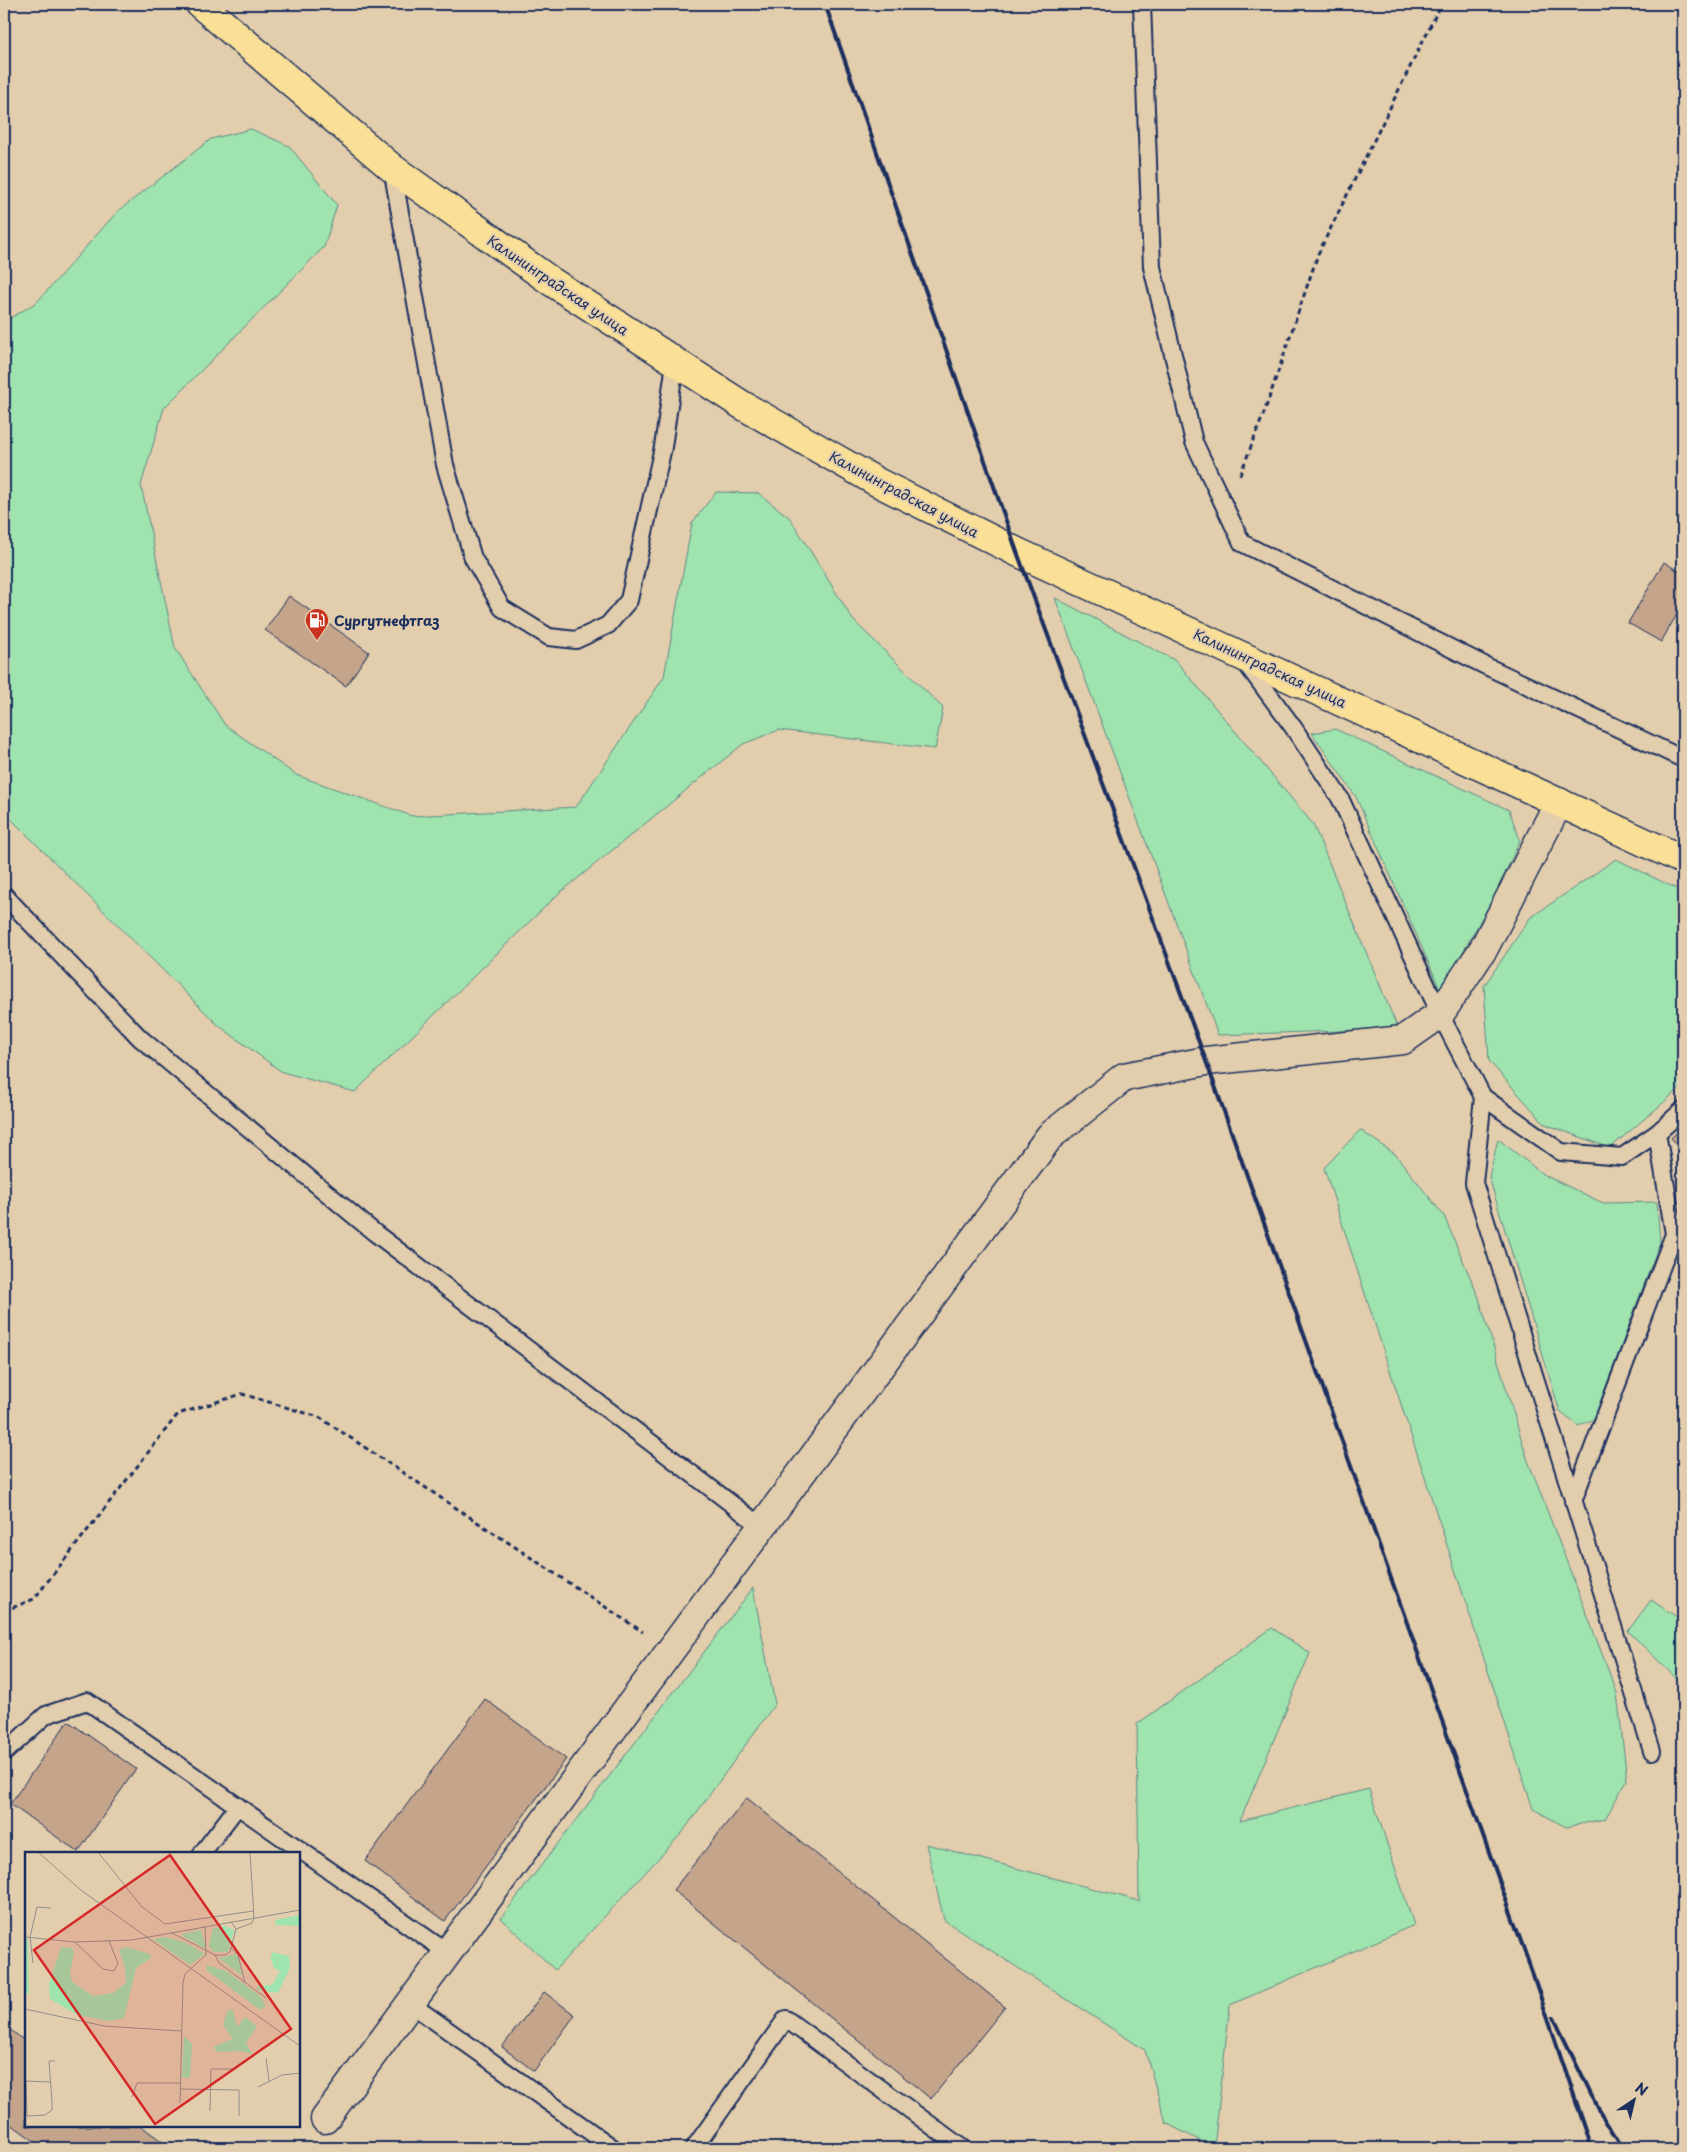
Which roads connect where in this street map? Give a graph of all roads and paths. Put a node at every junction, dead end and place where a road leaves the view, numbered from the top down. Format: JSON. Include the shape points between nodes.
{"nodes":[{"id":1,"x":200,"y":4,"type":"edge"},
{"id":2,"x":1142,"y":4,"type":"edge"},
{"id":3,"x":1441,"y":4,"type":"edge"},
{"id":4,"x":392,"y":168,"type":"junction"},
{"id":5,"x":674,"y":363,"type":"junction"},
{"id":6,"x":1227,"y":511,"type":"junction"},
{"id":7,"x":1239,"y":654,"type":"junction"},
{"id":8,"x":1683,"y":759,"type":"edge"},
{"id":9,"x":1559,"y":802,"type":"junction"},
{"id":10,"x":1683,"y":860,"type":"edge"},
{"id":11,"x":4,"y":895,"type":"edge"},
{"id":12,"x":1440,"y":1014,"type":"junction"},
{"id":13,"x":1484,"y":1097,"type":"junction"},
{"id":14,"x":1683,"y":1110,"type":"edge"},
{"id":15,"x":1657,"y":1133,"type":"junction"},
{"id":16,"x":1574,"y":1501,"type":"junction"},
{"id":17,"x":762,"y":1527,"type":"junction"},
{"id":18,"x":4,"y":1611,"type":"edge"},
{"id":19,"x":671,"y":1650,"type":"junction"},
{"id":20,"x":1652,"y":1751,"type":"dead end"},
{"id":21,"x":4,"y":1753,"type":"edge"},
{"id":22,"x":238,"y":1806,"type":"junction"},
{"id":23,"x":203,"y":1852,"type":"edge"},
{"id":24,"x":448,"y":1953,"type":"junction"},
{"id":25,"x":410,"y":2004,"type":"junction"},
{"id":26,"x":325,"y":2119,"type":"dead end"},
{"id":27,"x":613,"y":2148,"type":"edge"},
{"id":28,"x":694,"y":2148,"type":"edge"},
{"id":29,"x":962,"y":2148,"type":"edge"}],
"edges":[{"from":1,"to":4,"type":"highway","name":"Калининградская улица"},
{"from":2,"to":6,"type":"lane","via":[[1152,267],[1194,442]]},
{"from":3,"to":6,"type":"path","via":[[1318,254]]},
{"from":4,"to":5,"type":"highway","name":"Калининградская улица","via":[[552,282]]},
{"from":4,"to":5,"type":"lane","via":[[445,465],[473,558],[502,608],[549,637],[576,640],[608,625],[629,600],[663,447]]},
{"from":5,"to":7,"type":"highway","name":"Калининградская улица","via":[[742,406],[876,482],[1017,552]]},
{"from":6,"to":8,"type":"lane","via":[[1242,543],[1486,666]]},
{"from":7,"to":9,"type":"highway","name":"Калининградская улица"},
{"from":7,"to":12,"type":"lane","via":[[1340,798]]},
{"from":9,"to":10,"type":"highway","name":"Калининградская улица"},
{"from":9,"to":12,"type":"street","via":[[1484,948]]},
{"from":11,"to":17,"type":"lane","via":[[140,1038],[375,1233]]},
{"from":12,"to":13,"type":"lane"},
{"from":12,"to":17,"type":"street","via":[[1403,1040],[1206,1061],[1124,1077],[1050,1136]]},
{"from":13,"to":15,"type":"lane","via":[[1561,1152],[1622,1157]]},
{"from":13,"to":16,"type":"lane","via":[[1474,1183]]},
{"from":14,"to":15,"type":"lane"},
{"from":15,"to":16,"type":"lane","via":[[1674,1234]]},
{"from":16,"to":20,"type":"lane"},
{"from":17,"to":19,"type":"street"},
{"from":18,"to":19,"type":"path","via":[[34,1599],[178,1414],[242,1394],[319,1417]]},
{"from":19,"to":24,"type":"street"},
{"from":21,"to":22,"type":"lane","via":[[46,1715],[87,1701]]},
{"from":22,"to":23,"type":"lane"},
{"from":22,"to":24,"type":"lane"},
{"from":24,"to":25,"type":"street"},
{"from":25,"to":26,"type":"street"},
{"from":25,"to":27,"type":"lane"},
{"from":28,"to":29,"type":"lane","via":[[786,2019]]}]}
